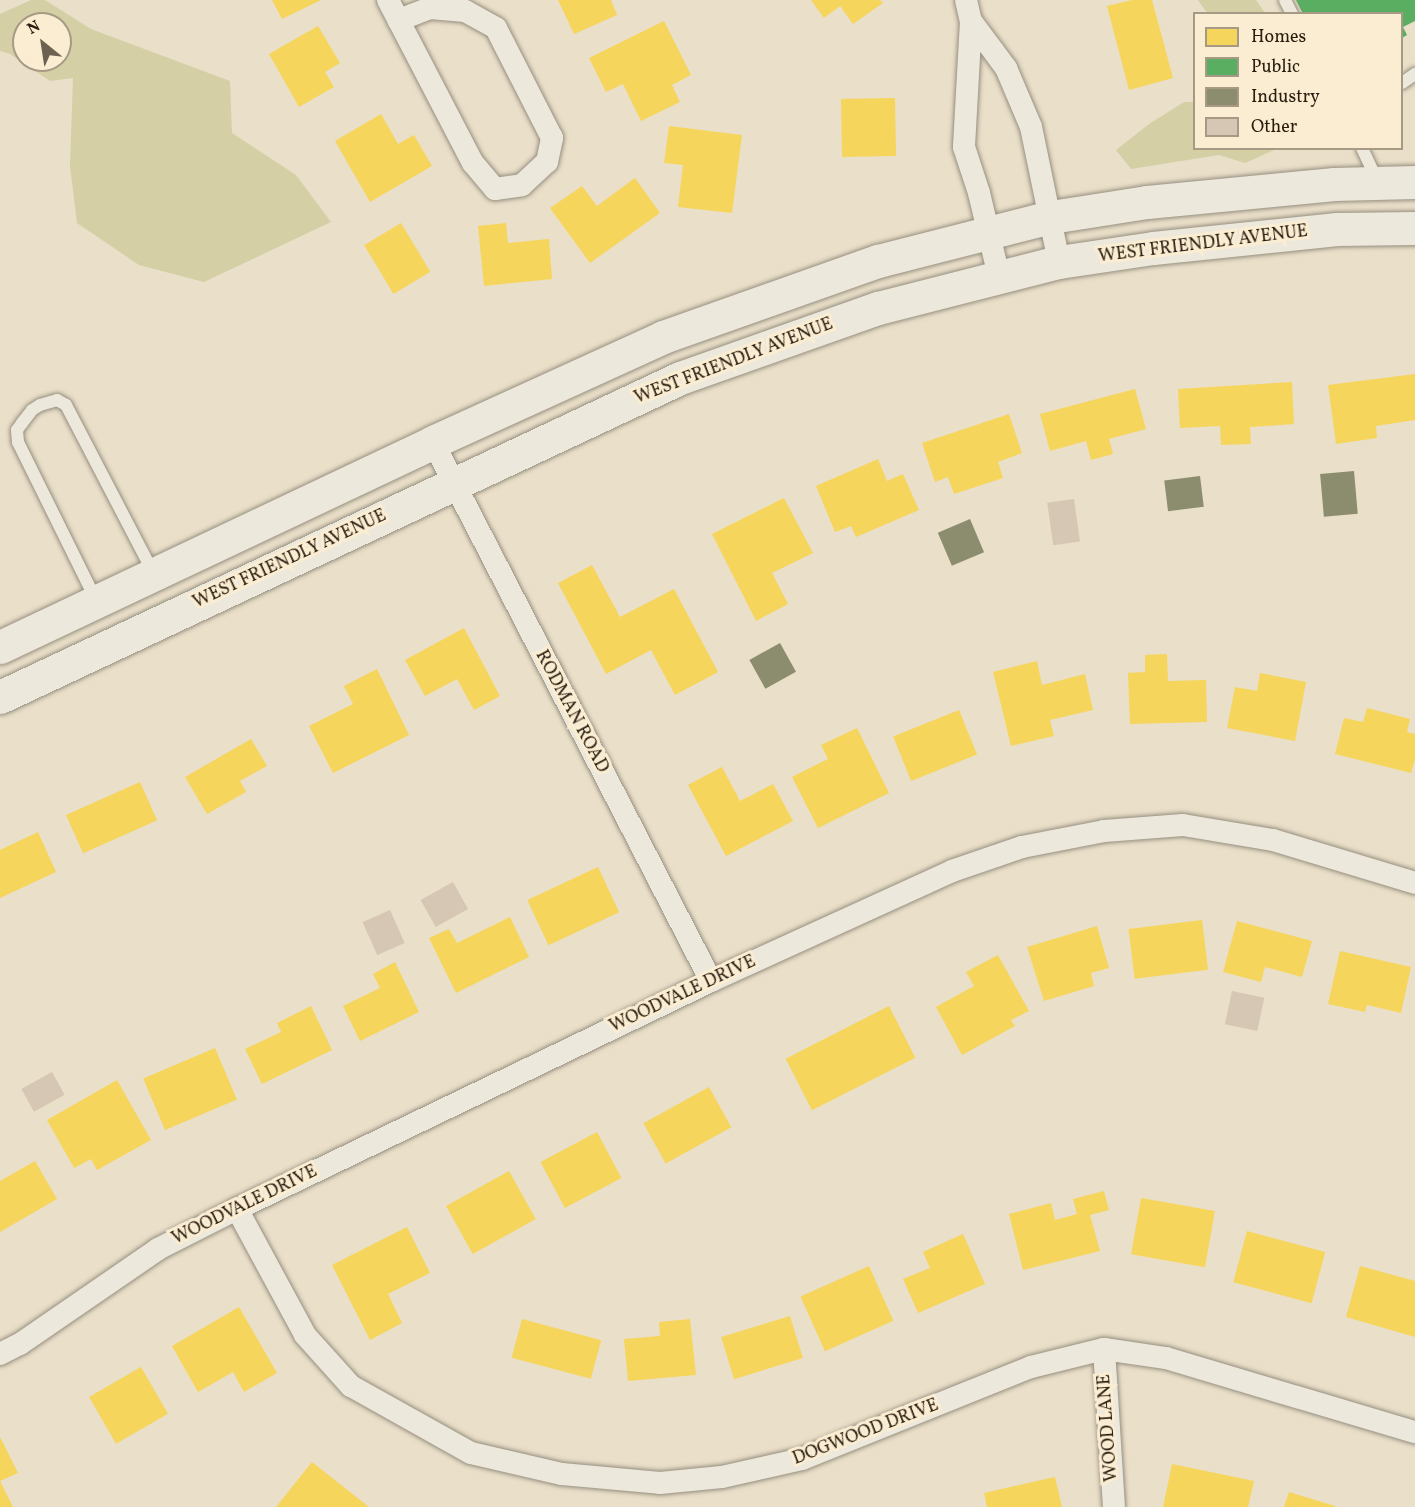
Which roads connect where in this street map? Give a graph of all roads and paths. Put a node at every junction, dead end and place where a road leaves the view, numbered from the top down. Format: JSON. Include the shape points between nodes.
{"nodes":[{"id":1,"x":388,"y":0,"type":"edge"},
{"id":2,"x":969,"y":10,"type":"edge"},
{"id":3,"x":398,"y":20,"type":"junction"},
{"id":4,"x":1363,"y":150,"type":"edge"},
{"id":5,"x":1415,"y":182,"type":"edge"},
{"id":6,"x":1378,"y":183,"type":"junction"},
{"id":7,"x":1051,"y":217,"type":"junction"},
{"id":8,"x":1415,"y":228,"type":"edge"},
{"id":9,"x":988,"y":232,"type":"junction"},
{"id":10,"x":1059,"y":262,"type":"junction"},
{"id":11,"x":999,"y":276,"type":"junction"},
{"id":12,"x":433,"y":442,"type":"junction"},
{"id":13,"x":452,"y":483,"type":"junction"},
{"id":14,"x":154,"y":574,"type":"junction"},
{"id":15,"x":97,"y":601,"type":"junction"},
{"id":16,"x":0,"y":646,"type":"edge"},
{"id":17,"x":0,"y":697,"type":"edge"},
{"id":18,"x":1415,"y":883,"type":"edge"},
{"id":19,"x":711,"y":981,"type":"junction"},
{"id":20,"x":237,"y":1209,"type":"junction"},
{"id":21,"x":1104,"y":1349,"type":"junction"},
{"id":22,"x":0,"y":1354,"type":"edge"},
{"id":23,"x":1415,"y":1432,"type":"edge"},
{"id":24,"x":1114,"y":1507,"type":"edge"}],
"edges":[{"from":1,"to":3,"type":"street"},
{"from":2,"to":7,"type":"street","via":[[1006,68],[1031,127]]},
{"from":2,"to":9,"type":"street","via":[[964,147]]},
{"from":3,"to":3,"type":"street","via":[[473,163],[495,189],[522,185],[547,162],[552,138],[496,28],[465,11],[430,8]]},
{"from":4,"to":6,"type":"lane"},
{"from":5,"to":6,"type":"main road"},
{"from":6,"to":7,"type":"main road","via":[[1147,202]]},
{"from":7,"to":9,"type":"main road"},
{"from":7,"to":10,"type":"street"},
{"from":8,"to":10,"type":"main road","name":"WEST FRIENDLY AVENUE","via":[[1337,229]]},
{"from":9,"to":11,"type":"street"},
{"from":9,"to":12,"type":"main road","via":[[878,261],[663,337]]},
{"from":10,"to":11,"type":"main road","name":"WEST FRIENDLY AVENUE"},
{"from":11,"to":13,"type":"main road","name":"WEST FRIENDLY AVENUE","via":[[878,308],[680,378]]},
{"from":12,"to":13,"type":"street","name":"RODMAN ROAD"},
{"from":12,"to":14,"type":"main road"},
{"from":13,"to":17,"type":"main road","name":"WEST FRIENDLY AVENUE"},
{"from":13,"to":19,"type":"street","name":"RODMAN ROAD"},
{"from":14,"to":15,"type":"main road"},
{"from":14,"to":15,"type":"lane","via":[[66,405],[49,401],[25,418],[17,430],[18,442]]},
{"from":15,"to":16,"type":"main road"},
{"from":18,"to":19,"type":"street","name":"WOODVALE DRIVE","via":[[1273,840],[1183,825],[1104,831],[1022,847],[952,871]]},
{"from":19,"to":20,"type":"street","name":"WOODVALE DRIVE"},
{"from":20,"to":21,"type":"street","name":"DOGWOOD DRIVE","via":[[305,1335],[351,1386],[471,1453],[562,1474],[660,1483],[722,1478],[791,1462],[1031,1367]]},
{"from":20,"to":22,"type":"street","name":"WOODVALE DRIVE","via":[[158,1250]]},
{"from":21,"to":23,"type":"street","name":"DOGWOOD DRIVE","via":[[1166,1358]]},
{"from":21,"to":24,"type":"street","name":"WOOD LANE"}]}
